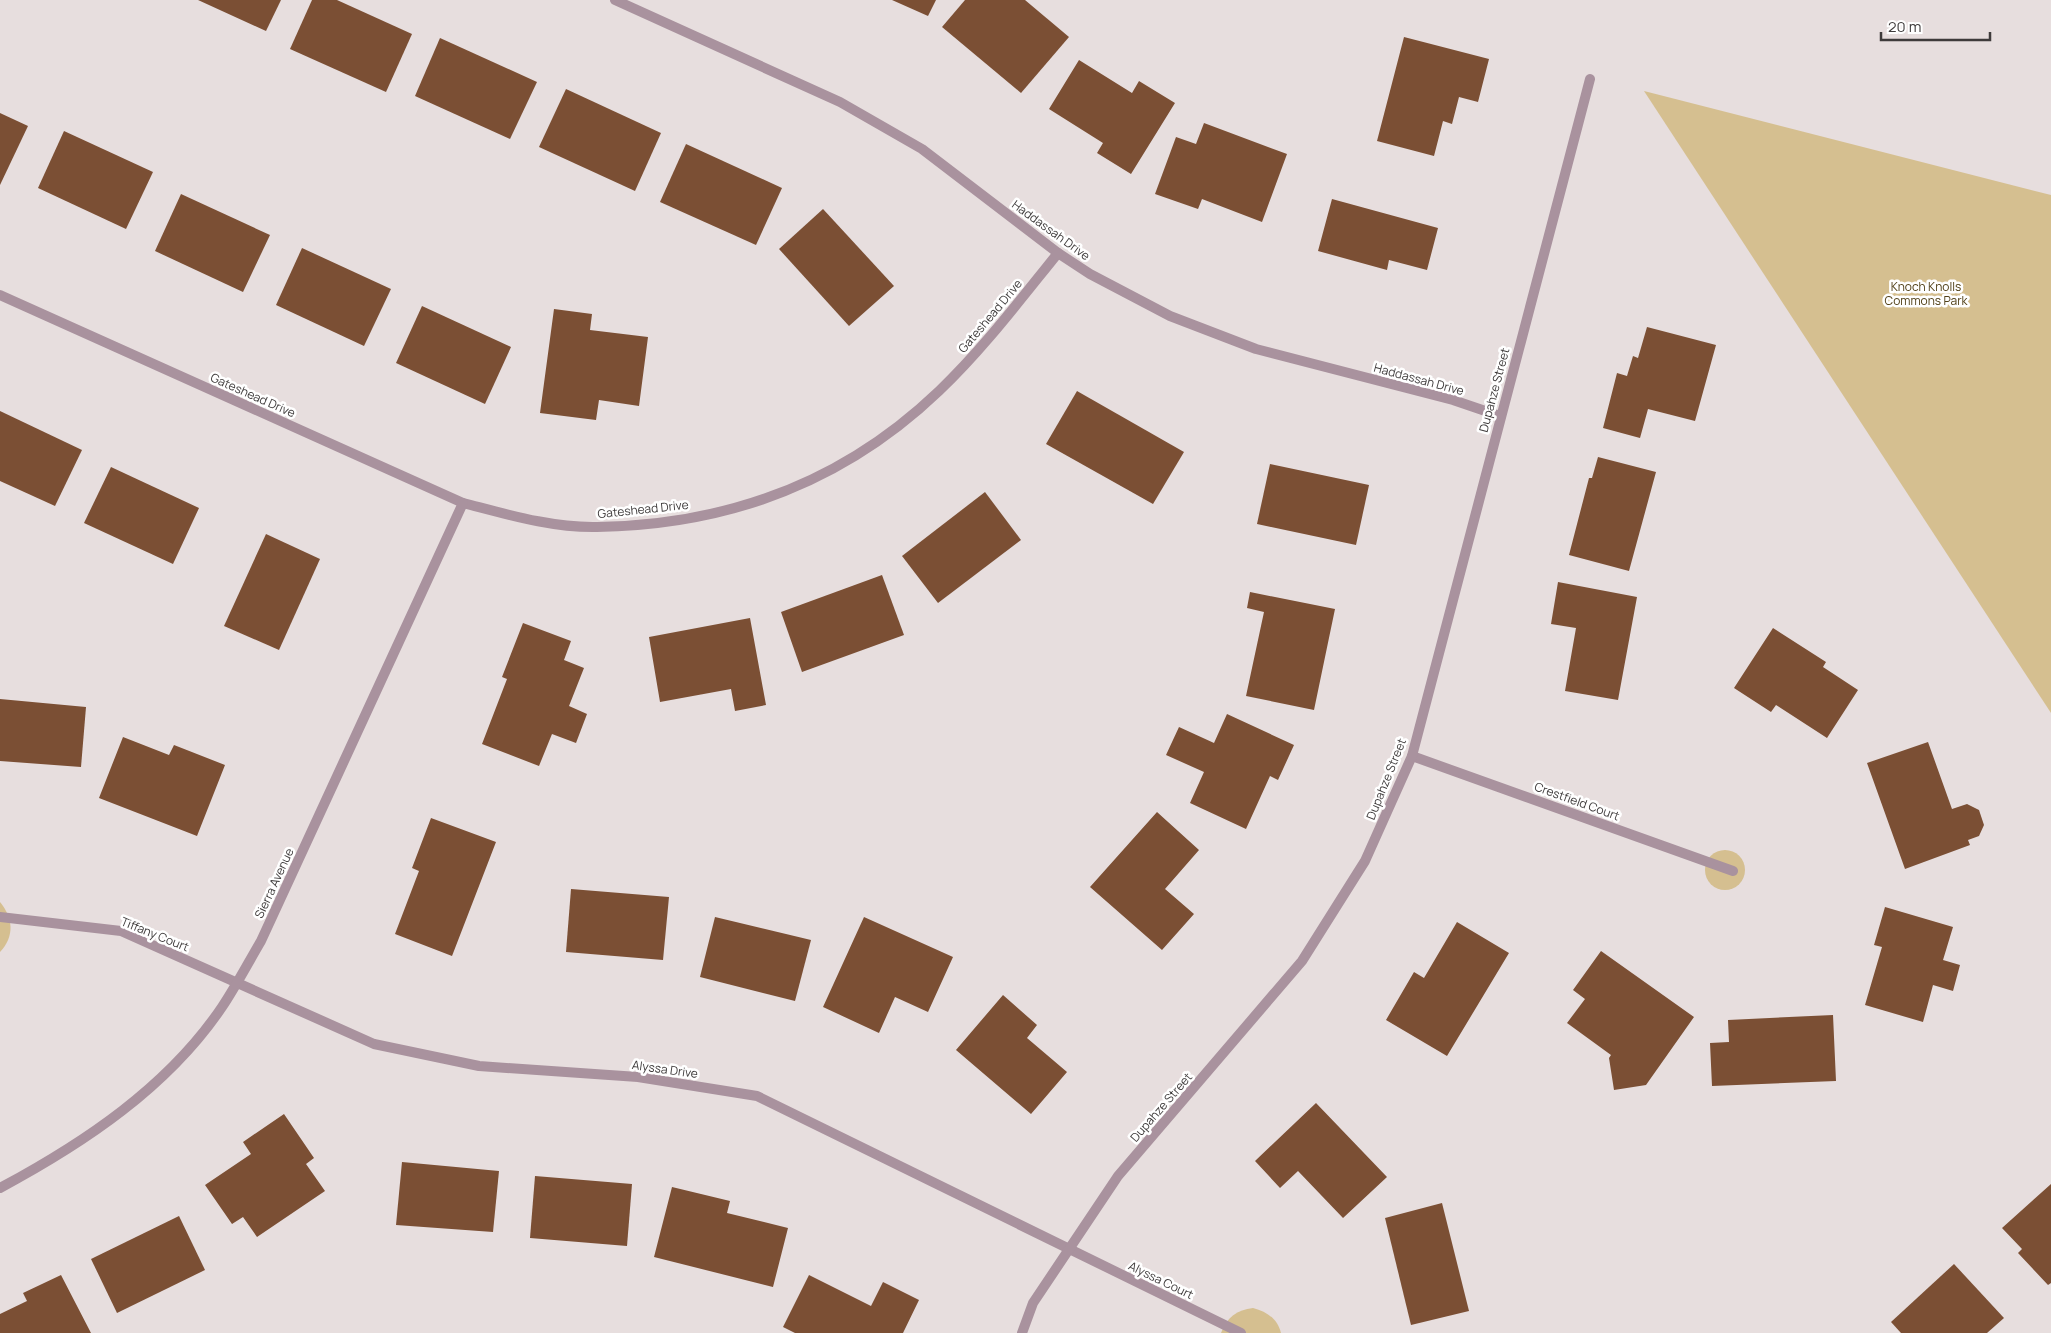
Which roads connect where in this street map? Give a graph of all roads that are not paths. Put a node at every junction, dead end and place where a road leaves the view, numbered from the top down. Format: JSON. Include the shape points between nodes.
{"nodes":[{"id":1,"x":615,"y":0,"type":"edge"},
{"id":2,"x":1590,"y":79,"type":"dead end"},
{"id":3,"x":1058,"y":253,"type":"junction"},
{"id":4,"x":0,"y":295,"type":"edge"},
{"id":5,"x":1500,"y":416,"type":"junction"},
{"id":6,"x":463,"y":503,"type":"junction"},
{"id":7,"x":1412,"y":756,"type":"junction"},
{"id":8,"x":1733,"y":871,"type":"dead end"},
{"id":9,"x":0,"y":917,"type":"edge"},
{"id":10,"x":237,"y":981,"type":"junction"},
{"id":11,"x":0,"y":1188,"type":"edge"},
{"id":12,"x":1069,"y":1249,"type":"junction"},
{"id":13,"x":1022,"y":1333,"type":"edge"},
{"id":14,"x":1241,"y":1333,"type":"edge"}],
"edges":[{"from":1,"to":3,"type":"street","name":"Haddassah Drive","via":[[840,102],[922,149]]},
{"from":2,"to":5,"type":"street","name":"Dupahze Street"},
{"from":3,"to":5,"type":"street","name":"Haddassah Drive","via":[[1090,274],[1170,316],[1256,349],[1452,400]]},
{"from":3,"to":6,"type":"street","name":"Gateshead Drive","via":[[976,353],[938,392],[882,438],[827,473],[774,497],[668,521],[595,527],[529,520]]},
{"from":4,"to":6,"type":"street","name":"Gateshead Drive"},
{"from":5,"to":7,"type":"street","name":"Dupahze Street"},
{"from":6,"to":10,"type":"street","name":"Sierra Avenue","via":[[261,941]]},
{"from":7,"to":8,"type":"street","name":"Crestfield Court"},
{"from":7,"to":12,"type":"street","name":"Dupahze Street","via":[[1365,860],[1302,961],[1118,1176]]},
{"from":9,"to":10,"type":"street","name":"Tiffany Court","via":[[121,931]]},
{"from":10,"to":11,"type":"street","name":"Sierra Avenue","via":[[223,1006],[199,1036],[139,1098],[55,1159]]},
{"from":10,"to":12,"type":"street","name":"Alyssa Drive","via":[[374,1044],[478,1066],[638,1077],[757,1096]]},
{"from":12,"to":13,"type":"street","name":"Dupahze Street","via":[[1033,1303]]},
{"from":12,"to":14,"type":"street","name":"Alyssa Court"}]}
